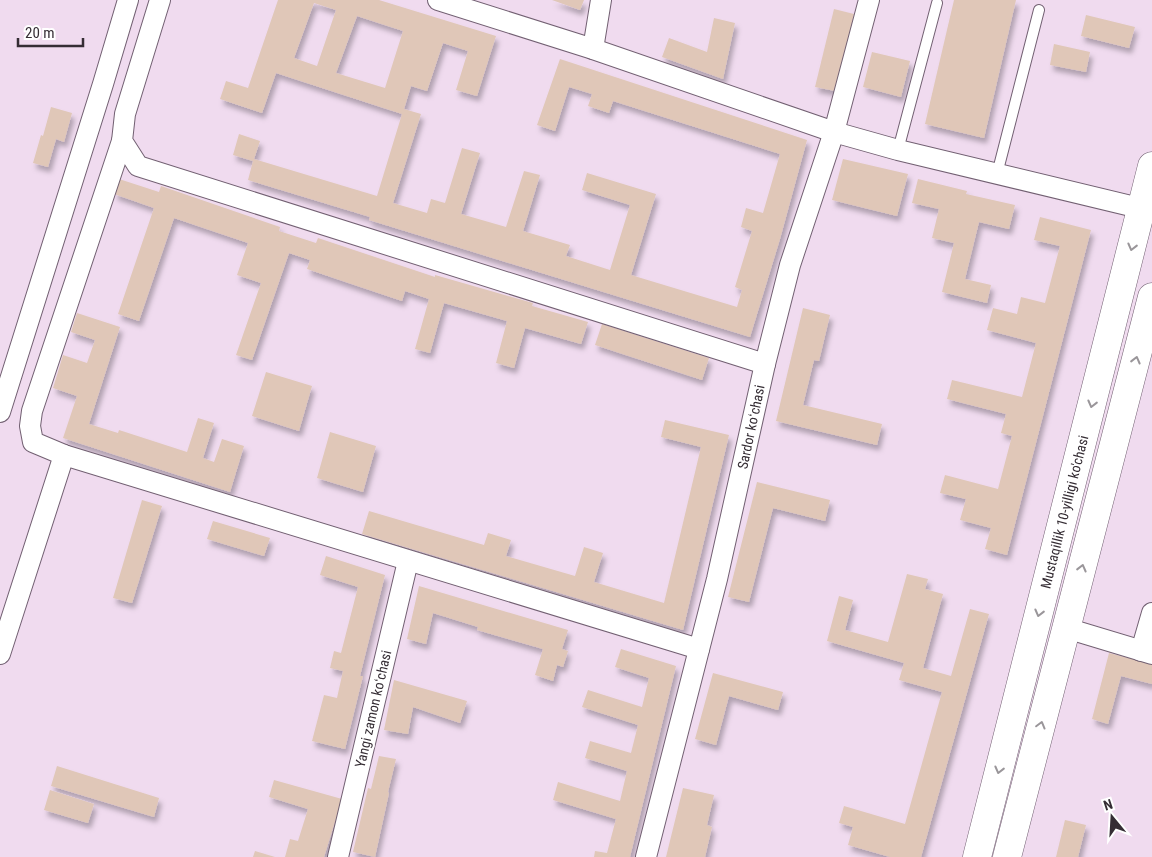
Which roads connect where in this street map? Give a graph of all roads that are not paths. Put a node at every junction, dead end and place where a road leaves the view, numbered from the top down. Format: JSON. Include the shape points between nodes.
{"nodes":[{"id":1,"x":128,"y":0,"type":"edge"},
{"id":2,"x":160,"y":0,"type":"edge"},
{"id":3,"x":438,"y":0,"type":"edge"},
{"id":4,"x":601,"y":0,"type":"edge"},
{"id":5,"x":870,"y":0,"type":"edge"},
{"id":6,"x":936,"y":3,"type":"dead end"},
{"id":7,"x":1038,"y":10,"type":"dead end"},
{"id":8,"x":594,"y":49,"type":"junction"},
{"id":9,"x":834,"y":132,"type":"junction"},
{"id":10,"x":122,"y":141,"type":"junction"},
{"id":11,"x":898,"y":150,"type":"junction"},
{"id":12,"x":1152,"y":166,"type":"edge"},
{"id":13,"x":997,"y":174,"type":"junction"},
{"id":14,"x":1147,"y":209,"type":"edge"},
{"id":15,"x":1152,"y":297,"type":"edge"},
{"id":16,"x":765,"y":364,"type":"junction"},
{"id":17,"x":0,"y":412,"type":"edge"},
{"id":18,"x":64,"y":455,"type":"junction"},
{"id":19,"x":408,"y":561,"type":"junction"},
{"id":20,"x":1152,"y":613,"type":"edge"},
{"id":21,"x":1066,"y":628,"type":"junction"},
{"id":22,"x":699,"y":649,"type":"junction"},
{"id":23,"x":1146,"y":653,"type":"edge"},
{"id":24,"x":0,"y":654,"type":"edge"},
{"id":25,"x":338,"y":857,"type":"edge"},
{"id":26,"x":646,"y":857,"type":"edge"},
{"id":27,"x":978,"y":857,"type":"edge"},
{"id":28,"x":1006,"y":857,"type":"edge"}],
"edges":[{"from":1,"to":17,"type":"street"},
{"from":2,"to":10,"type":"street","via":[[125,114]]},
{"from":3,"to":8,"type":"street"},
{"from":4,"to":8,"type":"street"},
{"from":5,"to":9,"type":"street","name":"Sardor koʻchasi"},
{"from":6,"to":11,"type":"lane"},
{"from":7,"to":13,"type":"lane"},
{"from":8,"to":9,"type":"street"},
{"from":9,"to":11,"type":"street"},
{"from":9,"to":16,"type":"street","name":"Sardor koʻchasi","via":[[790,265]]},
{"from":10,"to":16,"type":"street","via":[[138,166]]},
{"from":10,"to":18,"type":"street","via":[[32,411],[33,442]]},
{"from":11,"to":13,"type":"street"},
{"from":12,"to":14,"type":"main road","name":"Mustaqillik 10-yilligi ko'chasi"},
{"from":13,"to":14,"type":"street"},
{"from":14,"to":27,"type":"main road","name":"Mustaqillik 10-yilligi ko'chasi","one_way":true},
{"from":21,"to":15,"type":"main road","one_way":true},
{"from":16,"to":22,"type":"street","name":"Sardor koʻchasi"},
{"from":18,"to":19,"type":"street"},
{"from":18,"to":24,"type":"street"},
{"from":19,"to":22,"type":"street"},
{"from":19,"to":25,"type":"street","name":"Yangi zamon koʻchasi"},
{"from":20,"to":23,"type":"street"},
{"from":21,"to":23,"type":"street"},
{"from":28,"to":21,"type":"main road","one_way":true},
{"from":22,"to":26,"type":"street","name":"Sardor koʻchasi"}]}
